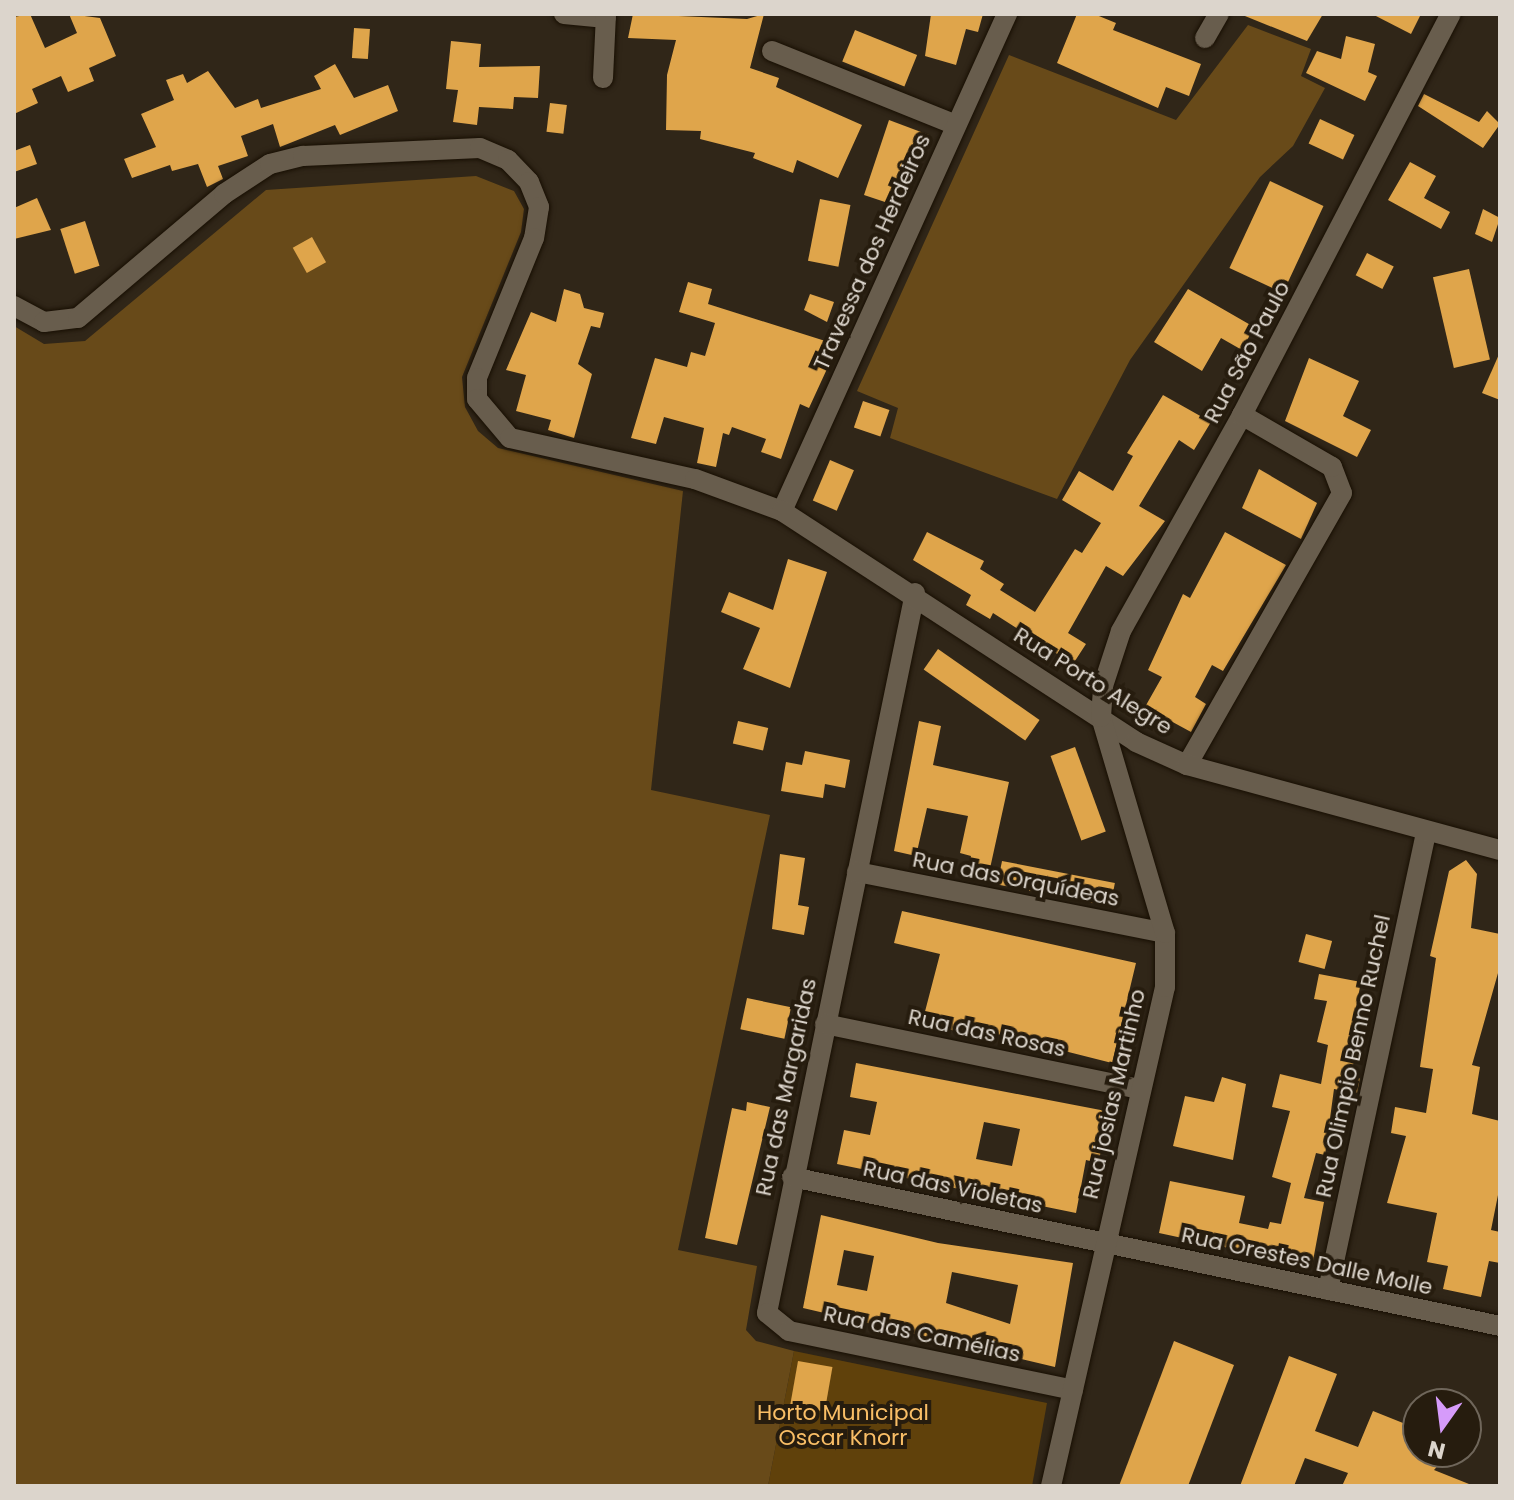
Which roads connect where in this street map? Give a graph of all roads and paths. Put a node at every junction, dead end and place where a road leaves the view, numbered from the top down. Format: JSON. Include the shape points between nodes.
{"nodes":[{"id":1,"x":564,"y":14,"type":"edge"},
{"id":2,"x":1007,"y":14,"type":"edge"},
{"id":3,"x":1219,"y":14,"type":"edge"},
{"id":4,"x":1451,"y":14,"type":"edge"},
{"id":5,"x":606,"y":16,"type":"edge"},
{"id":6,"x":1205,"y":38,"type":"dead end"},
{"id":7,"x":772,"y":51,"type":"dead end"},
{"id":8,"x":603,"y":78,"type":"dead end"},
{"id":9,"x":956,"y":125,"type":"junction"},
{"id":10,"x":14,"y":306,"type":"edge"},
{"id":11,"x":1242,"y":415,"type":"junction"},
{"id":12,"x":782,"y":511,"type":"junction"},
{"id":13,"x":915,"y":593,"type":"junction"},
{"id":14,"x":1101,"y":717,"type":"junction"},
{"id":15,"x":1187,"y":765,"type":"junction"},
{"id":16,"x":1426,"y":832,"type":"junction"},
{"id":17,"x":1500,"y":850,"type":"edge"},
{"id":18,"x":857,"y":872,"type":"junction"},
{"id":19,"x":1165,"y":933,"type":"junction"},
{"id":20,"x":825,"y":1024,"type":"junction"},
{"id":21,"x":1140,"y":1089,"type":"junction"},
{"id":22,"x":792,"y":1177,"type":"junction"},
{"id":23,"x":1104,"y":1243,"type":"junction"},
{"id":24,"x":1328,"y":1290,"type":"junction"},
{"id":25,"x":767,"y":1313,"type":"joint"},
{"id":26,"x":1500,"y":1326,"type":"edge"},
{"id":27,"x":1073,"y":1390,"type":"junction"},
{"id":28,"x":1051,"y":1486,"type":"edge"}],
"edges":[{"from":1,"to":5,"type":"street"},
{"from":2,"to":9,"type":"street","name":"Travessa dos Herdeiros"},
{"from":3,"to":6,"type":"street"},
{"from":4,"to":11,"type":"street","name":"Rua São Paulo"},
{"from":5,"to":8,"type":"street"},
{"from":7,"to":9,"type":"street"},
{"from":9,"to":12,"type":"street","name":"Travessa dos Herdeiros"},
{"from":10,"to":12,"type":"street","name":"Rua Porto Alegre","via":[[50,323],[78,318],[224,194],[270,164],[303,156],[480,148],[508,160],[529,182],[539,207],[534,238],[477,378],[477,399],[489,421],[510,438],[695,479]]},
{"from":11,"to":14,"type":"street","name":"Rua São Paulo","via":[[1121,631]]},
{"from":11,"to":15,"type":"street","via":[[1332,467],[1342,493]]},
{"from":12,"to":13,"type":"street","name":"Rua Porto Alegre"},
{"from":13,"to":14,"type":"street","name":"Rua Porto Alegre"},
{"from":13,"to":18,"type":"street","name":"Rua das Margaridas"},
{"from":14,"to":15,"type":"street","name":"Rua Porto Alegre"},
{"from":14,"to":19,"type":"street","name":"Rua josias Martinho"},
{"from":15,"to":16,"type":"street","name":"Rua Porto Alegre"},
{"from":16,"to":17,"type":"street","name":"Rua Porto Alegre"},
{"from":16,"to":24,"type":"street","name":"Rua Olimpio Benno Ruchel"},
{"from":18,"to":19,"type":"street","name":"Rua das Orquídeas"},
{"from":18,"to":20,"type":"street","name":"Rua das Margaridas"},
{"from":19,"to":21,"type":"street","name":"Rua josias Martinho","via":[[1165,987]]},
{"from":20,"to":21,"type":"street","name":"Rua das Rosas"},
{"from":20,"to":22,"type":"street","name":"Rua das Margaridas"},
{"from":21,"to":23,"type":"street","name":"Rua josias Martinho"},
{"from":22,"to":23,"type":"street","name":"Rua das Violetas"},
{"from":22,"to":25,"type":"street","name":"Rua das Margaridas"},
{"from":23,"to":24,"type":"street","name":"Rua Orestes Dalle Molle"},
{"from":23,"to":27,"type":"street","name":"Rua josias Martinho"},
{"from":24,"to":26,"type":"street","name":"Rua Orestes Dalle Molle"},
{"from":25,"to":27,"type":"street","name":"Rua das Camélias","via":[[789,1331]]},
{"from":27,"to":28,"type":"street","name":"Rua josias Martinho"}]}
